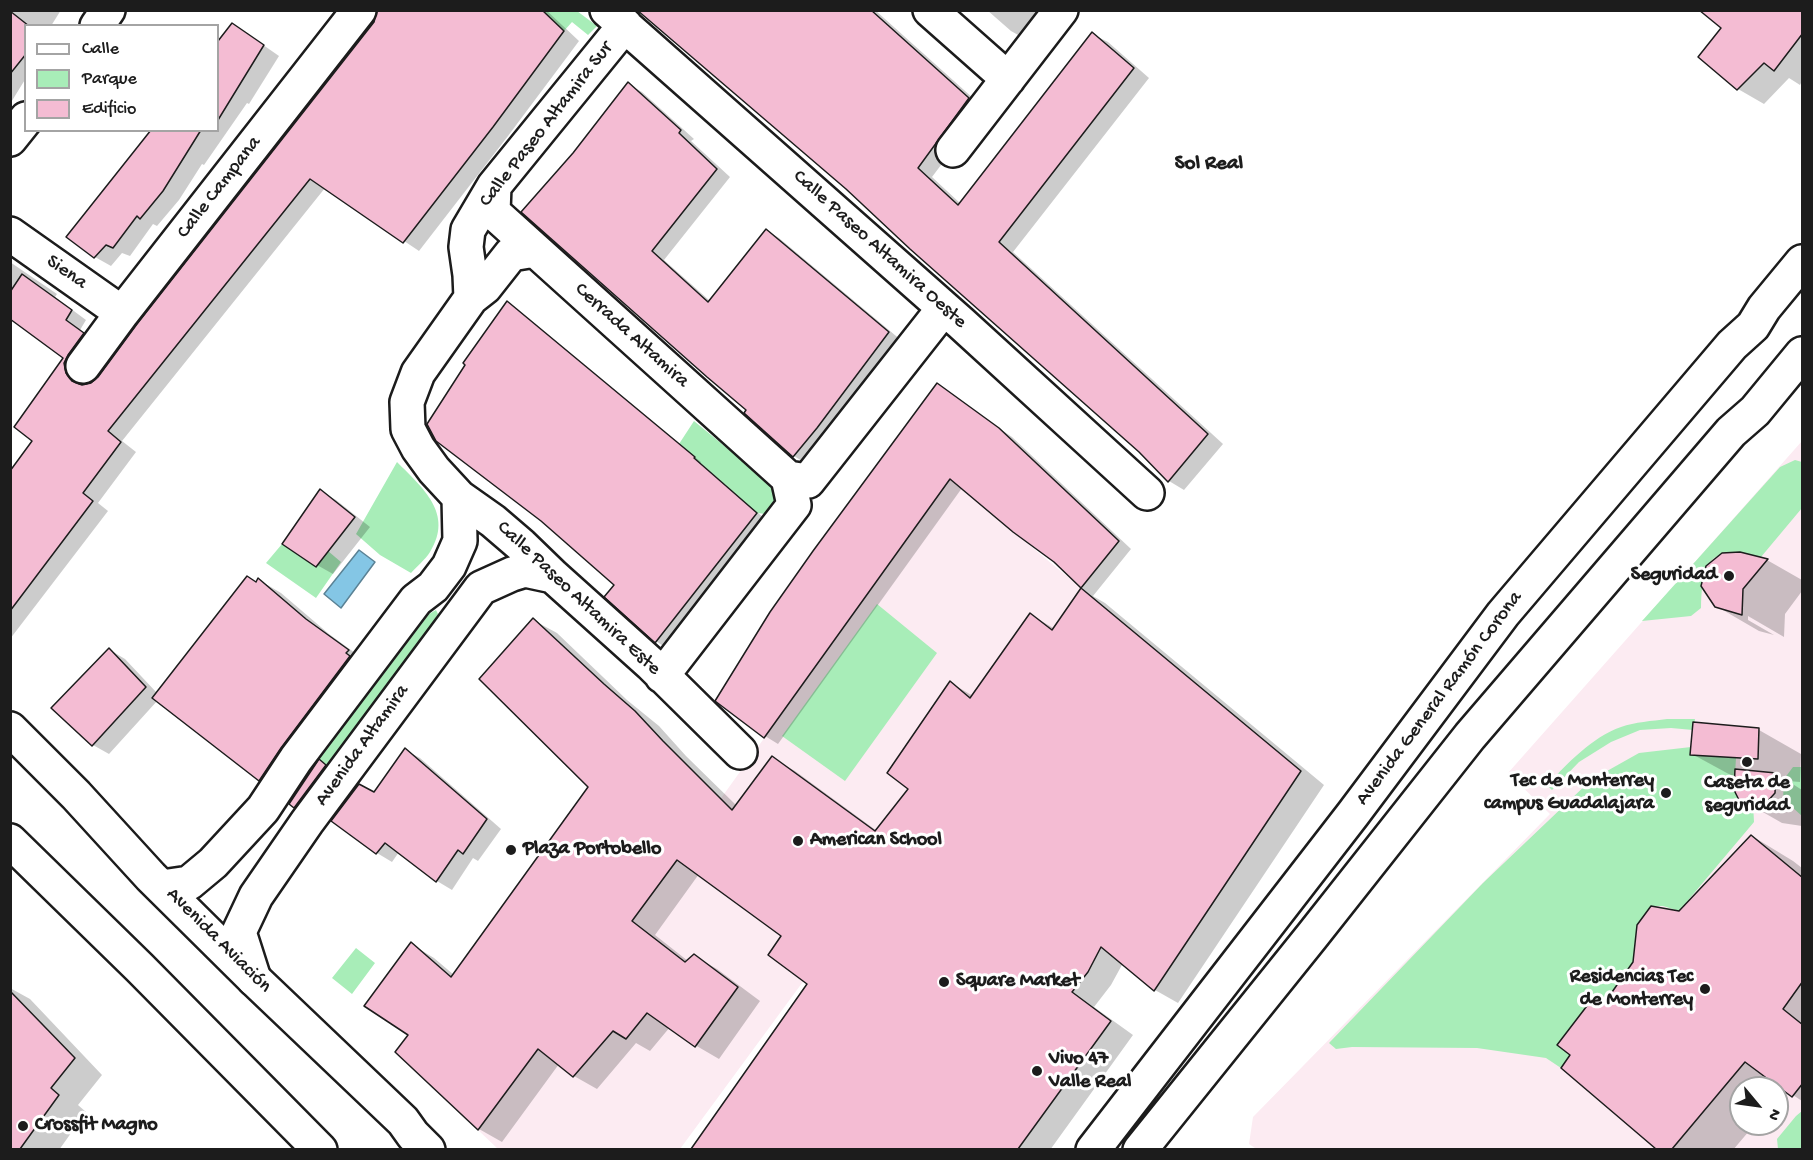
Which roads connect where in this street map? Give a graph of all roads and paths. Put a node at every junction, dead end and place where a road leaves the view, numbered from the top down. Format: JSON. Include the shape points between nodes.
{"nodes":[{"id":1,"x":108,"y":10,"type":"edge"},
{"id":2,"x":359,"y":10,"type":"edge"},
{"id":3,"x":930,"y":10,"type":"edge"},
{"id":4,"x":1061,"y":10,"type":"edge"},
{"id":5,"x":614,"y":16,"type":"edge"},
{"id":6,"x":98,"y":24,"type":"edge"},
{"id":7,"x":1008,"y":79,"type":"junction"},
{"id":8,"x":24,"y":122,"type":"edge"},
{"id":9,"x":10,"y":139,"type":"edge"},
{"id":10,"x":953,"y":150,"type":"dead end"},
{"id":11,"x":494,"y":186,"type":"junction"},
{"id":12,"x":10,"y":234,"type":"edge"},
{"id":13,"x":535,"y":250,"type":"junction"},
{"id":14,"x":1803,"y":262,"type":"edge"},
{"id":15,"x":471,"y":298,"type":"junction"},
{"id":16,"x":122,"y":313,"type":"junction"},
{"id":17,"x":952,"y":316,"type":"junction"},
{"id":18,"x":1803,"y":354,"type":"edge"},
{"id":19,"x":83,"y":366,"type":"dead end"},
{"id":20,"x":788,"y":478,"type":"junction"},
{"id":21,"x":1147,"y":493,"type":"dead end"},
{"id":22,"x":459,"y":496,"type":"junction"},
{"id":23,"x":553,"y":576,"type":"junction"},
{"id":24,"x":662,"y":676,"type":"junction"},
{"id":25,"x":10,"y":729,"type":"edge"},
{"id":26,"x":740,"y":752,"type":"dead end"},
{"id":27,"x":262,"y":809,"type":"junction"},
{"id":28,"x":298,"y":834,"type":"junction"},
{"id":29,"x":10,"y":841,"type":"edge"},
{"id":30,"x":162,"y":887,"type":"junction"},
{"id":31,"x":254,"y":979,"type":"junction"},
{"id":32,"x":320,"y":1149,"type":"edge"},
{"id":33,"x":428,"y":1149,"type":"edge"},
{"id":34,"x":1094,"y":1149,"type":"edge"},
{"id":35,"x":1140,"y":1149,"type":"edge"}],
"edges":[{"from":1,"to":6,"type":"street"},
{"from":2,"to":16,"type":"street","name":"Calle Campana"},
{"from":3,"to":7,"type":"street"},
{"from":4,"to":7,"type":"street"},
{"from":5,"to":11,"type":"street","name":"Calle Paseo Altamira Sur"},
{"from":5,"to":17,"type":"street","name":"Calle Paseo Altamira Oeste"},
{"from":7,"to":10,"type":"street"},
{"from":8,"to":9,"type":"street"},
{"from":11,"to":13,"type":"street","name":"Cerrada Altamira","via":[[492,212]]},
{"from":11,"to":15,"type":"street","name":"Calle Paseo Altamira Sur","via":[[468,230]]},
{"from":12,"to":16,"type":"street","name":"Siena"},
{"from":13,"to":15,"type":"street","via":[[511,254]]},
{"from":13,"to":20,"type":"street","name":"Cerrada Altamira"},
{"from":14,"to":34,"type":"street","name":"Avenida General Ramón Corona","via":[[1753,326],[1732,345],[1503,614]]},
{"from":15,"to":22,"type":"street","name":"Calle Paseo Altamira Este","via":[[418,373],[407,402],[408,429],[418,448]]},
{"from":16,"to":19,"type":"street","name":"Calle Campana"},
{"from":17,"to":20,"type":"street","via":[[808,481]]},
{"from":17,"to":21,"type":"street","name":"Calle Paseo Altamira Oeste"},
{"from":18,"to":35,"type":"street","via":[[1755,411],[1731,432],[1470,736]]},
{"from":20,"to":24,"type":"street","via":[[794,505]]},
{"from":22,"to":23,"type":"street","name":"Calle Paseo Altamira Este","via":[[494,521]]},
{"from":22,"to":27,"type":"street","via":[[460,541],[449,566],[433,587],[416,600]]},
{"from":23,"to":24,"type":"street","name":"Calle Paseo Altamira Este"},
{"from":23,"to":28,"type":"street","name":"Avenida Altamira","via":[[525,570],[481,588]]},
{"from":24,"to":26,"type":"street","name":"Calle Paseo Altamira Este"},
{"from":25,"to":30,"type":"street","name":"Avenida Aviación"},
{"from":27,"to":28,"type":"street"},
{"from":27,"to":30,"type":"street","via":[[213,863],[189,883]]},
{"from":28,"to":31,"type":"street","name":"Avenida Altamira","via":[[255,896],[239,932]]},
{"from":29,"to":32,"type":"street"},
{"from":30,"to":31,"type":"street","name":"Avenida Aviación"},
{"from":31,"to":33,"type":"street","name":"Avenida Aviación"}]}
